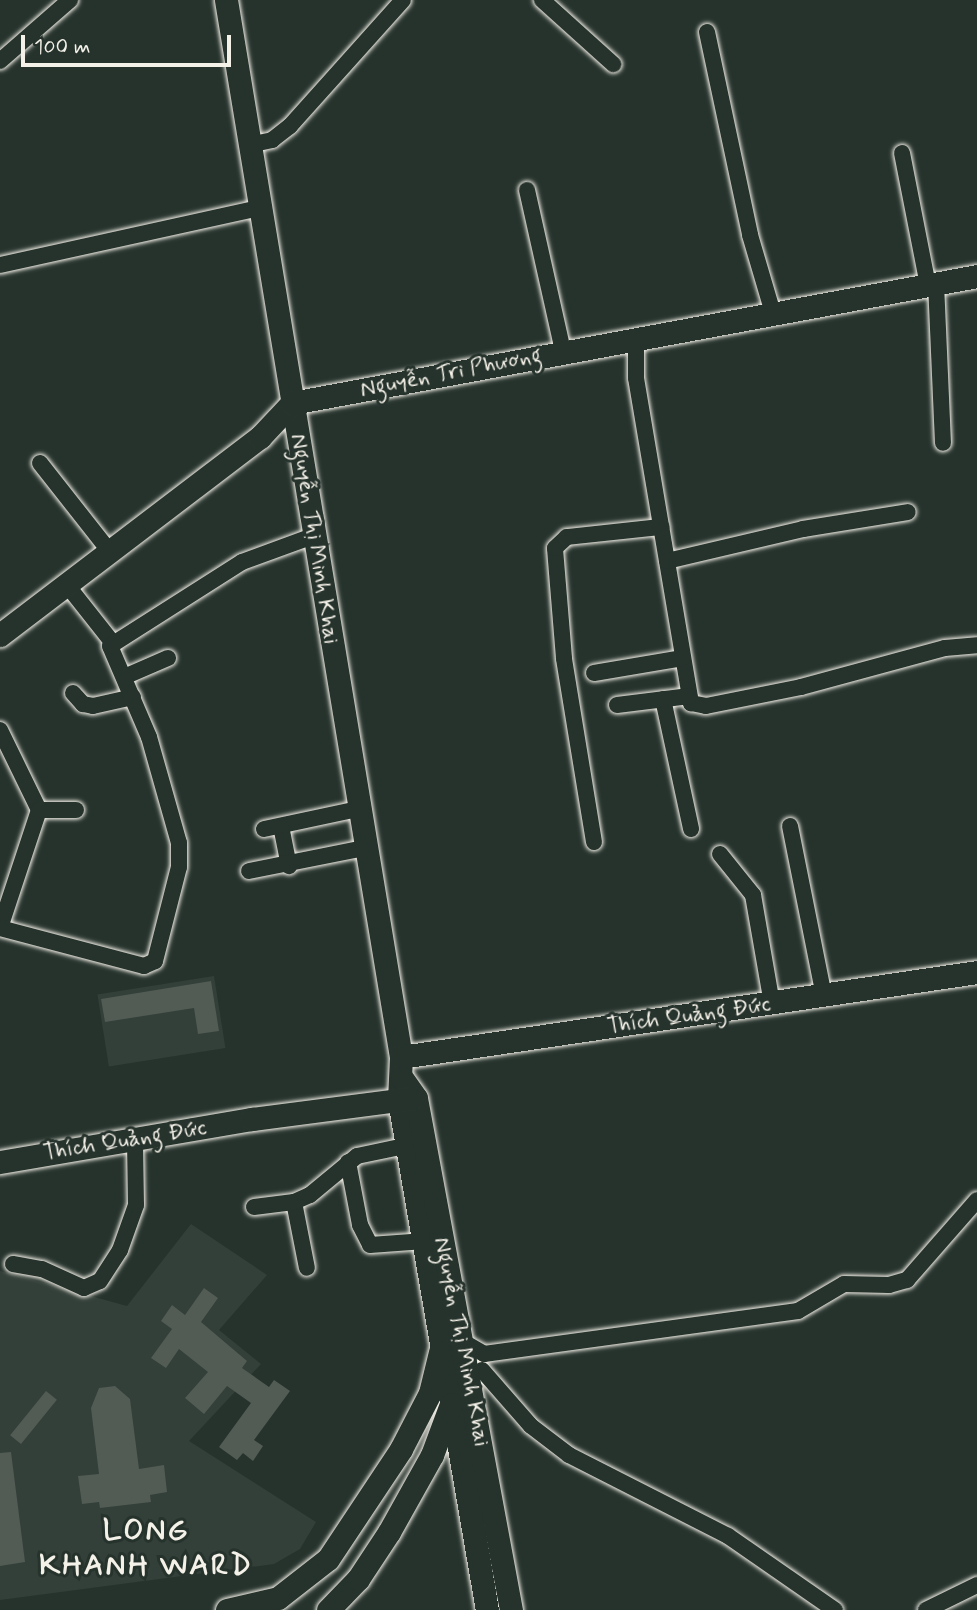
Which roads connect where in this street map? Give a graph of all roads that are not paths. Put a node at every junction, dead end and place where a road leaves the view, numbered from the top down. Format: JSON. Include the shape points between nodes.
{"nodes":[{"id":1,"x":71,"y":0,"type":"edge"},
{"id":2,"x":226,"y":0,"type":"edge"},
{"id":3,"x":404,"y":0,"type":"edge"},
{"id":4,"x":542,"y":0,"type":"edge"},
{"id":5,"x":707,"y":32,"type":"dead end"},
{"id":6,"x":0,"y":61,"type":"edge"},
{"id":7,"x":613,"y":64,"type":"dead end"},
{"id":8,"x":249,"y":145,"type":"junction"},
{"id":9,"x":902,"y":153,"type":"dead end"},
{"id":10,"x":527,"y":190,"type":"dead end"},
{"id":11,"x":260,"y":208,"type":"junction"},
{"id":12,"x":0,"y":265,"type":"edge"},
{"id":13,"x":977,"y":276,"type":"edge"},
{"id":14,"x":932,"y":284,"type":"junction"},
{"id":15,"x":773,"y":313,"type":"junction"},
{"id":16,"x":636,"y":338,"type":"junction"},
{"id":17,"x":564,"y":351,"type":"junction"},
{"id":18,"x":292,"y":403,"type":"junction"},
{"id":19,"x":943,"y":443,"type":"dead end"},
{"id":20,"x":40,"y":463,"type":"dead end"},
{"id":21,"x":908,"y":512,"type":"dead end"},
{"id":22,"x":661,"y":527,"type":"junction"},
{"id":23,"x":313,"y":536,"type":"junction"},
{"id":24,"x":110,"y":552,"type":"junction"},
{"id":25,"x":667,"y":561,"type":"junction"},
{"id":26,"x":67,"y":585,"type":"junction"},
{"id":27,"x":0,"y":635,"type":"edge"},
{"id":28,"x":112,"y":642,"type":"junction"},
{"id":29,"x":977,"y":645,"type":"edge"},
{"id":30,"x":168,"y":658,"type":"dead end"},
{"id":31,"x":683,"y":658,"type":"junction"},
{"id":32,"x":594,"y":673,"type":"dead end"},
{"id":33,"x":124,"y":677,"type":"junction"},
{"id":34,"x":73,"y":693,"type":"dead end"},
{"id":35,"x":690,"y":696,"type":"junction"},
{"id":36,"x":133,"y":697,"type":"junction"},
{"id":37,"x":663,"y":699,"type":"junction"},
{"id":38,"x":617,"y":705,"type":"dead end"},
{"id":39,"x":0,"y":730,"type":"edge"},
{"id":40,"x":358,"y":808,"type":"junction"},
{"id":41,"x":39,"y":810,"type":"junction"},
{"id":42,"x":76,"y":810,"type":"dead end"},
{"id":43,"x":281,"y":826,"type":"junction"},
{"id":44,"x":790,"y":826,"type":"dead end"},
{"id":45,"x":264,"y":829,"type":"dead end"},
{"id":46,"x":691,"y":829,"type":"dead end"},
{"id":47,"x":594,"y":842,"type":"dead end"},
{"id":48,"x":364,"y":848,"type":"junction"},
{"id":49,"x":720,"y":855,"type":"dead end"},
{"id":50,"x":289,"y":866,"type":"junction"},
{"id":51,"x":249,"y":871,"type":"dead end"},
{"id":52,"x":0,"y":928,"type":"edge"},
{"id":53,"x":977,"y":972,"type":"edge"},
{"id":54,"x":824,"y":996,"type":"junction"},
{"id":55,"x":772,"y":1004,"type":"junction"},
{"id":56,"x":404,"y":1083,"type":"junction"},
{"id":57,"x":135,"y":1140,"type":"junction"},
{"id":58,"x":409,"y":1145,"type":"junction"},
{"id":59,"x":0,"y":1162,"type":"edge"},
{"id":60,"x":348,"y":1162,"type":"junction"},
{"id":61,"x":977,"y":1200,"type":"edge"},
{"id":62,"x":294,"y":1202,"type":"junction"},
{"id":63,"x":254,"y":1207,"type":"dead end"},
{"id":64,"x":425,"y":1241,"type":"junction"},
{"id":65,"x":13,"y":1264,"type":"dead end"},
{"id":66,"x":307,"y":1268,"type":"dead end"},
{"id":67,"x":451,"y":1342,"type":"junction"},
{"id":68,"x":483,"y":1362,"type":"junction"},
{"id":69,"x":462,"y":1399,"type":"junction"},
{"id":70,"x":432,"y":1455,"type":"junction"},
{"id":71,"x":464,"y":1471,"type":"junction"},
{"id":72,"x":977,"y":1585,"type":"edge"},
{"id":73,"x":227,"y":1610,"type":"edge"},
{"id":74,"x":328,"y":1610,"type":"edge"},
{"id":75,"x":487,"y":1610,"type":"edge"},
{"id":76,"x":511,"y":1610,"type":"edge"},
{"id":77,"x":835,"y":1610,"type":"edge"},
{"id":78,"x":926,"y":1610,"type":"edge"}],
"edges":[{"from":1,"to":6,"type":"street"},
{"from":2,"to":8,"type":"street","name":"Nguyễn Thị Minh Khai"},
{"from":3,"to":8,"type":"street","via":[[290,126],[272,140]]},
{"from":4,"to":7,"type":"street"},
{"from":5,"to":15,"type":"street","via":[[750,235]]},
{"from":8,"to":11,"type":"street","name":"Nguyễn Thị Minh Khai"},
{"from":9,"to":14,"type":"street"},
{"from":10,"to":17,"type":"street"},
{"from":11,"to":12,"type":"street"},
{"from":11,"to":18,"type":"street","name":"Nguyễn Thị Minh Khai"},
{"from":13,"to":14,"type":"street","name":"Nguyễn Tri Phương"},
{"from":14,"to":15,"type":"street","name":"Nguyễn Tri Phương"},
{"from":14,"to":19,"type":"street"},
{"from":15,"to":16,"type":"street","name":"Nguyễn Tri Phương"},
{"from":16,"to":17,"type":"street","name":"Nguyễn Tri Phương"},
{"from":16,"to":22,"type":"street","via":[[636,378]]},
{"from":17,"to":18,"type":"street","name":"Nguyễn Tri Phương"},
{"from":18,"to":23,"type":"street","name":"Nguyễn Thị Minh Khai"},
{"from":18,"to":24,"type":"street","via":[[260,438]]},
{"from":20,"to":24,"type":"street"},
{"from":21,"to":25,"type":"street","via":[[783,533]]},
{"from":22,"to":25,"type":"street"},
{"from":22,"to":47,"type":"street","via":[[567,537],[555,548],[564,658]]},
{"from":23,"to":28,"type":"street","via":[[242,562]]},
{"from":23,"to":40,"type":"street","name":"Nguyễn Thị Minh Khai"},
{"from":24,"to":26,"type":"street"},
{"from":25,"to":31,"type":"street"},
{"from":26,"to":27,"type":"street"},
{"from":26,"to":28,"type":"street"},
{"from":28,"to":33,"type":"street"},
{"from":29,"to":35,"type":"street","via":[[945,648],[801,687],[706,706],[695,706]]},
{"from":30,"to":33,"type":"street"},
{"from":31,"to":32,"type":"street"},
{"from":31,"to":35,"type":"street"},
{"from":33,"to":36,"type":"street"},
{"from":34,"to":36,"type":"street","via":[[83,704],[93,706]]},
{"from":35,"to":37,"type":"street"},
{"from":36,"to":52,"type":"street","via":[[179,843],[179,867],[155,961],[144,966]]},
{"from":37,"to":38,"type":"street"},
{"from":37,"to":46,"type":"street"},
{"from":39,"to":41,"type":"street"},
{"from":40,"to":43,"type":"street"},
{"from":40,"to":48,"type":"street","name":"Nguyễn Thị Minh Khai"},
{"from":41,"to":42,"type":"street"},
{"from":41,"to":52,"type":"street"},
{"from":43,"to":45,"type":"street"},
{"from":43,"to":50,"type":"street"},
{"from":44,"to":54,"type":"street"},
{"from":48,"to":50,"type":"street"},
{"from":48,"to":56,"type":"street","name":"Nguyễn Thị Minh Khai"},
{"from":49,"to":55,"type":"street","via":[[753,895]]},
{"from":50,"to":51,"type":"street"},
{"from":53,"to":54,"type":"street","name":"Thích Quảng Đức"},
{"from":54,"to":55,"type":"street","name":"Thích Quảng Đức"},
{"from":55,"to":56,"type":"street","name":"Thích Quảng Đức"},
{"from":56,"to":57,"type":"street","name":"Thích Quảng Đức"},
{"from":56,"to":58,"type":"street","name":"Nguyễn Thị Minh Khai"},
{"from":56,"to":67,"type":"street","name":"Nguyễn Thị Minh Khai"},
{"from":57,"to":59,"type":"street","name":"Thích Quảng Đức"},
{"from":57,"to":65,"type":"street","via":[[136,1205],[120,1250],[100,1281],[84,1288],[41,1269]]},
{"from":58,"to":60,"type":"street","via":[[375,1150]]},
{"from":58,"to":64,"type":"street","name":"Nguyễn Thị Minh Khai"},
{"from":60,"to":62,"type":"street","via":[[310,1195]]},
{"from":60,"to":64,"type":"street","via":[[360,1225],[370,1245]]},
{"from":61,"to":68,"type":"street","via":[[915,1272],[898,1283],[844,1284],[798,1311]]},
{"from":62,"to":63,"type":"street"},
{"from":62,"to":66,"type":"street"},
{"from":64,"to":67,"type":"street","name":"Nguyễn Thị Minh Khai"},
{"from":67,"to":68,"type":"street"},
{"from":67,"to":69,"type":"street","name":"Nguyễn Thị Minh Khai"},
{"from":67,"to":73,"type":"street","via":[[401,1449],[328,1559],[278,1598]]},
{"from":68,"to":69,"type":"street"},
{"from":68,"to":77,"type":"street","via":[[531,1426],[569,1455],[729,1536]]},
{"from":69,"to":70,"type":"street"},
{"from":69,"to":71,"type":"street","name":"Nguyễn Thị Minh Khai"},
{"from":69,"to":76,"type":"street","name":"Nguyễn Thị Minh Khai"},
{"from":70,"to":71,"type":"street","via":[[447,1454]]},
{"from":70,"to":74,"type":"street","via":[[358,1579]]},
{"from":71,"to":75,"type":"street","name":"Nguyễn Thị Minh Khai"},
{"from":72,"to":78,"type":"street"}]}
